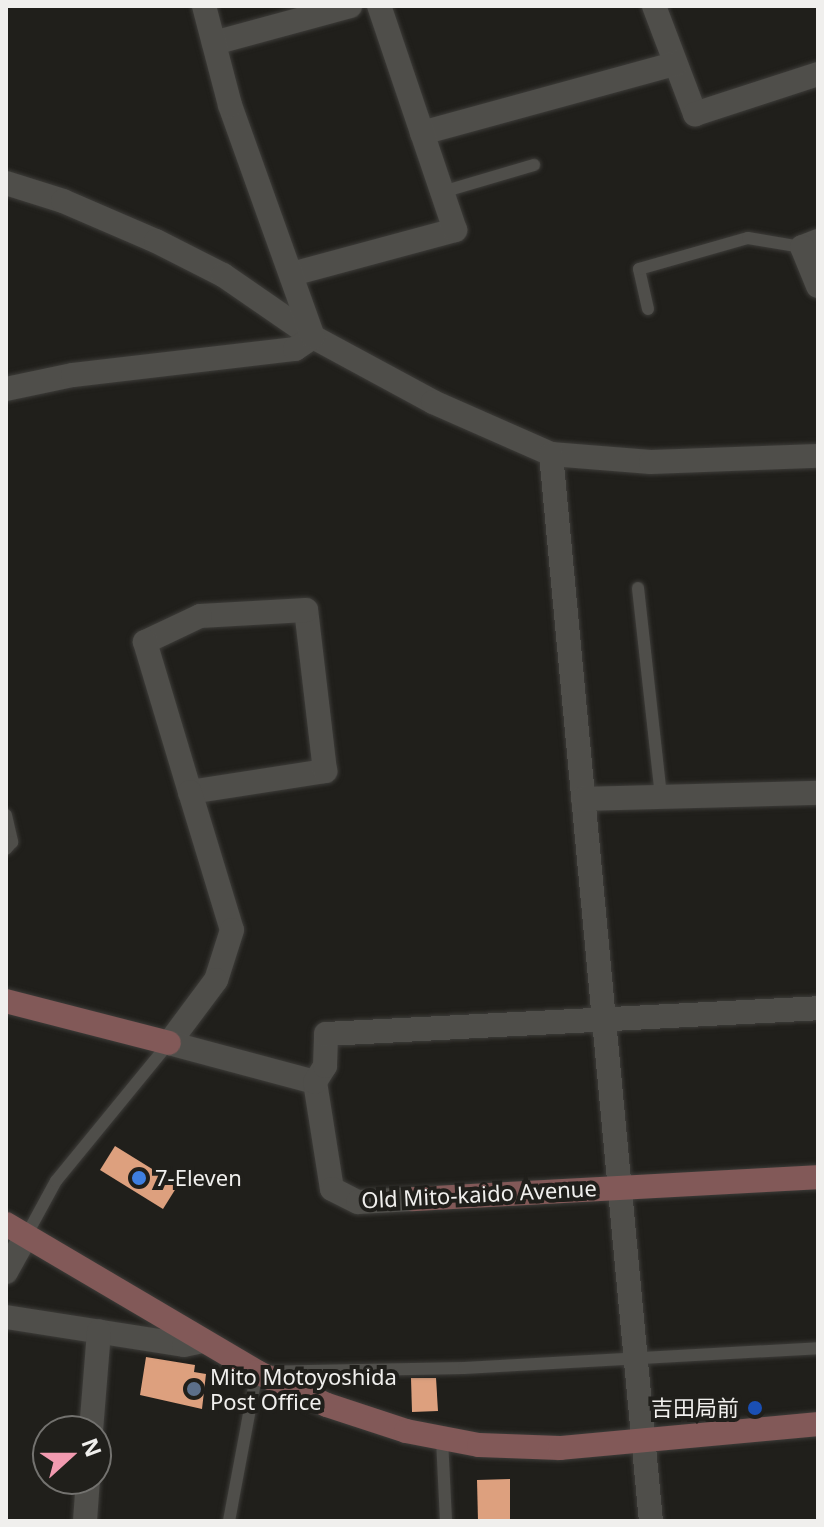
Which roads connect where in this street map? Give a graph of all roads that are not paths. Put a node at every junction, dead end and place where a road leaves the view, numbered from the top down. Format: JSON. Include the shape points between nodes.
{"nodes":[{"id":1,"x":204,"y":6,"type":"edge"},
{"id":2,"x":350,"y":6,"type":"edge"},
{"id":3,"x":379,"y":6,"type":"edge"},
{"id":4,"x":654,"y":6,"type":"edge"},
{"id":5,"x":214,"y":43,"type":"junction"},
{"id":6,"x":675,"y":64,"type":"junction"},
{"id":7,"x":818,"y":74,"type":"edge"},
{"id":8,"x":422,"y":133,"type":"junction"},
{"id":9,"x":534,"y":165,"type":"dead end"},
{"id":10,"x":6,"y":183,"type":"edge"},
{"id":11,"x":442,"y":192,"type":"junction"},
{"id":12,"x":810,"y":244,"type":"edge"},
{"id":13,"x":292,"y":274,"type":"junction"},
{"id":14,"x":818,"y":286,"type":"edge"},
{"id":15,"x":648,"y":309,"type":"dead end"},
{"id":16,"x":313,"y":337,"type":"junction"},
{"id":17,"x":6,"y":389,"type":"edge"},
{"id":18,"x":551,"y":454,"type":"junction"},
{"id":19,"x":818,"y":456,"type":"edge"},
{"id":20,"x":638,"y":588,"type":"dead end"},
{"id":21,"x":190,"y":792,"type":"junction"},
{"id":22,"x":818,"y":793,"type":"edge"},
{"id":23,"x":661,"y":797,"type":"junction"},
{"id":24,"x":583,"y":799,"type":"junction"},
{"id":25,"x":6,"y":815,"type":"edge"},
{"id":26,"x":6,"y":849,"type":"edge"},
{"id":27,"x":6,"y":1001,"type":"edge"},
{"id":28,"x":818,"y":1008,"type":"edge"},
{"id":29,"x":604,"y":1020,"type":"junction"},
{"id":30,"x":169,"y":1043,"type":"junction"},
{"id":31,"x":315,"y":1082,"type":"junction"},
{"id":32,"x":818,"y":1177,"type":"edge"},
{"id":33,"x":620,"y":1188,"type":"junction"},
{"id":34,"x":414,"y":1199,"type":"joint"},
{"id":35,"x":16,"y":1230,"type":"edge"},
{"id":36,"x":6,"y":1272,"type":"edge"},
{"id":37,"x":6,"y":1317,"type":"edge"},
{"id":38,"x":99,"y":1331,"type":"junction"},
{"id":39,"x":203,"y":1341,"type":"junction"},
{"id":40,"x":818,"y":1348,"type":"edge"},
{"id":41,"x":636,"y":1358,"type":"junction"},
{"id":42,"x":257,"y":1372,"type":"junction"},
{"id":43,"x":92,"y":1415,"type":"edge"},
{"id":44,"x":818,"y":1424,"type":"edge"},
{"id":45,"x":442,"y":1439,"type":"junction"},
{"id":46,"x":644,"y":1443,"type":"junction"},
{"id":47,"x":87,"y":1495,"type":"edge"},
{"id":48,"x":85,"y":1521,"type":"edge"},
{"id":49,"x":229,"y":1521,"type":"edge"},
{"id":50,"x":446,"y":1521,"type":"edge"},
{"id":51,"x":651,"y":1521,"type":"edge"}],
"edges":[{"from":1,"to":5,"type":"street"},
{"from":2,"to":5,"type":"street"},
{"from":3,"to":8,"type":"street"},
{"from":4,"to":6,"type":"street"},
{"from":5,"to":13,"type":"street","via":[[230,105]]},
{"from":6,"to":7,"type":"street","via":[[695,114]]},
{"from":6,"to":8,"type":"street"},
{"from":8,"to":11,"type":"street"},
{"from":9,"to":11,"type":"lane"},
{"from":10,"to":16,"type":"street","via":[[63,201],[170,248],[223,275]]},
{"from":11,"to":13,"type":"street","via":[[455,230]]},
{"from":12,"to":14,"type":"street"},
{"from":12,"to":15,"type":"lane","via":[[748,238],[639,269]]},
{"from":13,"to":16,"type":"street"},
{"from":16,"to":17,"type":"street","via":[[295,349],[73,375]]},
{"from":16,"to":18,"type":"street","via":[[433,402]]},
{"from":18,"to":19,"type":"street","via":[[651,462]]},
{"from":18,"to":24,"type":"street"},
{"from":20,"to":23,"type":"lane"},
{"from":21,"to":21,"type":"street","via":[[145,642],[200,616],[306,610],[325,771]]},
{"from":21,"to":30,"type":"street","via":[[232,930],[216,980]]},
{"from":22,"to":23,"type":"street"},
{"from":23,"to":24,"type":"street"},
{"from":24,"to":29,"type":"street"},
{"from":25,"to":26,"type":"lane","via":[[12,842]]},
{"from":27,"to":30,"type":"main road"},
{"from":28,"to":29,"type":"street"},
{"from":29,"to":31,"type":"street","via":[[326,1034],[325,1066]]},
{"from":29,"to":33,"type":"street"},
{"from":30,"to":31,"type":"street"},
{"from":30,"to":35,"type":"lane"},
{"from":31,"to":34,"type":"street","name":"Old Mito-kaido Avenue","via":[[332,1189],[358,1202]]},
{"from":32,"to":33,"type":"main road","name":"Old Mito-kaido Avenue"},
{"from":33,"to":34,"type":"main road","name":"Old Mito-kaido Avenue"},
{"from":33,"to":41,"type":"street"},
{"from":35,"to":36,"type":"street"},
{"from":35,"to":39,"type":"main road"},
{"from":37,"to":38,"type":"street"},
{"from":38,"to":39,"type":"street","via":[[184,1345]]},
{"from":38,"to":43,"type":"street"},
{"from":39,"to":42,"type":"main road"},
{"from":40,"to":41,"type":"lane"},
{"from":41,"to":42,"type":"lane"},
{"from":41,"to":46,"type":"street"},
{"from":42,"to":45,"type":"main road","via":[[360,1418]]},
{"from":42,"to":49,"type":"lane"},
{"from":44,"to":46,"type":"main road"},
{"from":45,"to":46,"type":"main road","via":[[560,1448]]},
{"from":45,"to":50,"type":"lane"},
{"from":46,"to":51,"type":"street"},
{"from":47,"to":48,"type":"street"}]}
